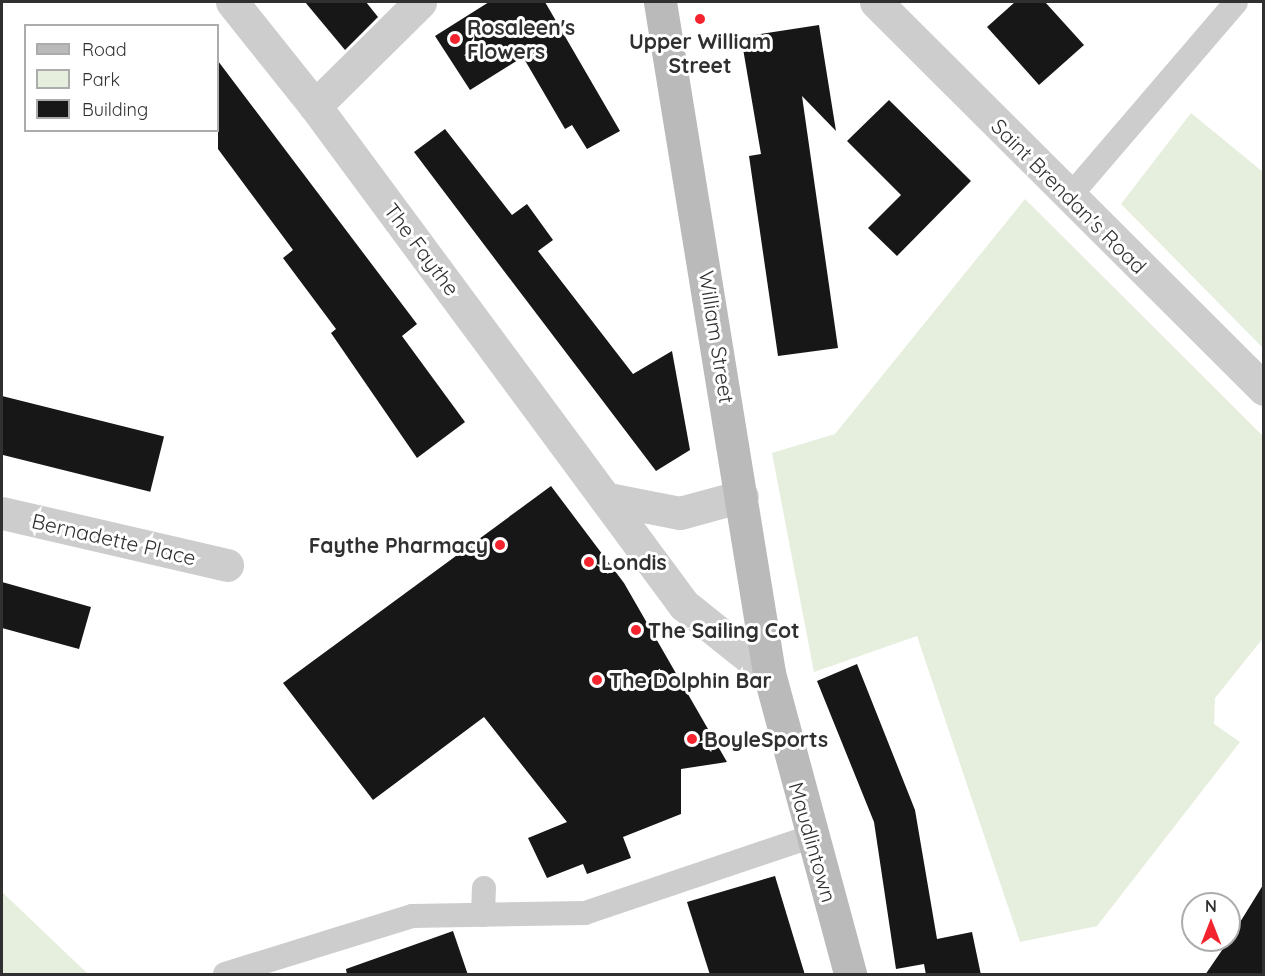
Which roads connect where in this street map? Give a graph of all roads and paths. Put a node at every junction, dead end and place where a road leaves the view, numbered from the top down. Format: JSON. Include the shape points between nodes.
{"nodes":[{"id":1,"x":232,"y":2,"type":"edge"},
{"id":2,"x":420,"y":2,"type":"edge"},
{"id":3,"x":660,"y":2,"type":"edge"},
{"id":4,"x":876,"y":2,"type":"edge"},
{"id":5,"x":1236,"y":2,"type":"edge"},
{"id":6,"x":315,"y":106,"type":"junction"},
{"id":7,"x":1070,"y":196,"type":"junction"},
{"id":8,"x":1263,"y":389,"type":"edge"},
{"id":9,"x":741,"y":496,"type":"junction"},
{"id":10,"x":608,"y":499,"type":"junction"},
{"id":11,"x":2,"y":513,"type":"edge"},
{"id":12,"x":227,"y":565,"type":"dead end"},
{"id":13,"x":769,"y":673,"type":"junction"},
{"id":14,"x":812,"y":836,"type":"junction"},
{"id":15,"x":484,"y":888,"type":"dead end"},
{"id":16,"x":483,"y":915,"type":"junction"},
{"id":17,"x":225,"y":975,"type":"edge"},
{"id":18,"x":850,"y":975,"type":"edge"}],
"edges":[{"from":1,"to":6,"type":"street","name":"The Faythe"},
{"from":2,"to":6,"type":"street"},
{"from":3,"to":9,"type":"main road","name":"William Street"},
{"from":4,"to":7,"type":"street","name":"Saint Brendan's Road"},
{"from":5,"to":7,"type":"lane"},
{"from":6,"to":10,"type":"street","name":"The Faythe"},
{"from":7,"to":8,"type":"street","name":"Saint Brendan's Road"},
{"from":9,"to":10,"type":"street","via":[[680,513]]},
{"from":9,"to":13,"type":"main road","name":"William Street"},
{"from":10,"to":13,"type":"street","name":"The Faythe","via":[[684,605]]},
{"from":11,"to":12,"type":"street","name":"Bernadette Place"},
{"from":13,"to":14,"type":"main road","name":"Maudlintown"},
{"from":14,"to":16,"type":"lane","via":[[585,913]]},
{"from":14,"to":18,"type":"main road","name":"Maudlintown"},
{"from":15,"to":16,"type":"lane"},
{"from":16,"to":17,"type":"lane","via":[[412,916]]}]}
